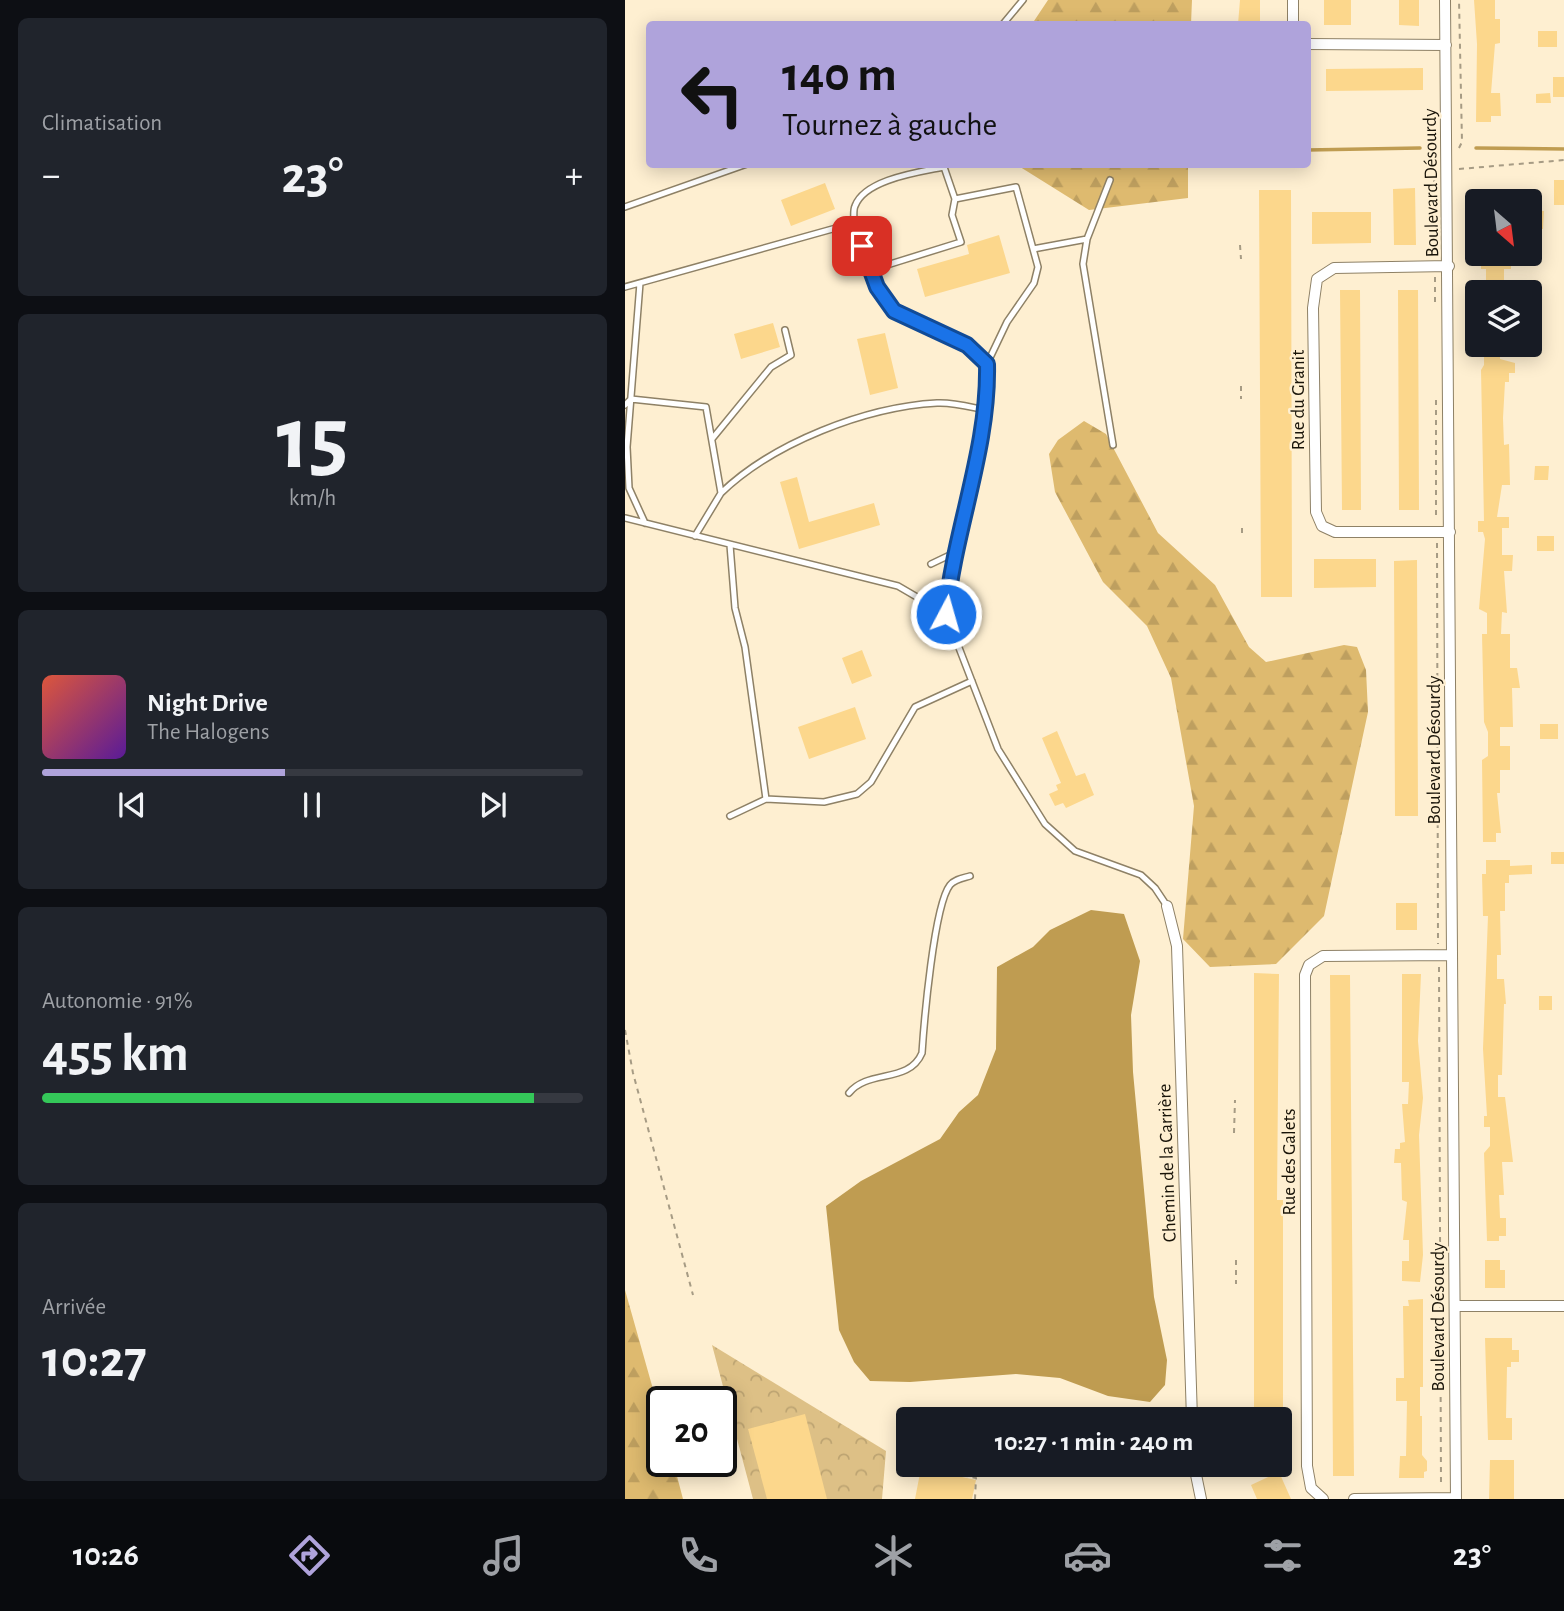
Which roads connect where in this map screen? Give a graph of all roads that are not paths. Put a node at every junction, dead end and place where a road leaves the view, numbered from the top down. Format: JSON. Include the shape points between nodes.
{"nodes":[{"id":1,"x":1023,"y":0,"type":"edge"},
{"id":2,"x":1293,"y":0,"type":"edge"},
{"id":3,"x":1445,"y":0,"type":"edge"},
{"id":4,"x":1006,"y":21,"type":"edge"},
{"id":5,"x":1293,"y":21,"type":"edge"},
{"id":6,"x":1311,"y":44,"type":"edge"},
{"id":7,"x":1446,"y":46,"type":"junction"},
{"id":8,"x":735,"y":168,"type":"edge"},
{"id":9,"x":939,"y":168,"type":"edge"},
{"id":10,"x":944,"y":168,"type":"edge"},
{"id":11,"x":1110,"y":180,"type":"dead end"},
{"id":12,"x":955,"y":199,"type":"junction"},
{"id":13,"x":625,"y":206,"type":"edge"},
{"id":14,"x":854,"y":223,"type":"junction"},
{"id":15,"x":1087,"y":239,"type":"junction"},
{"id":16,"x":1033,"y":249,"type":"junction"},
{"id":17,"x":1449,"y":266,"type":"junction"},
{"id":18,"x":871,"y":270,"type":"junction"},
{"id":19,"x":640,"y":283,"type":"junction"},
{"id":20,"x":625,"y":287,"type":"edge"},
{"id":21,"x":785,"y":330,"type":"dead end"},
{"id":22,"x":987,"y":364,"type":"junction"},
{"id":23,"x":631,"y":399,"type":"junction"},
{"id":24,"x":625,"y":405,"type":"edge"},
{"id":25,"x":985,"y":411,"type":"junction"},
{"id":26,"x":712,"y":439,"type":"junction"},
{"id":27,"x":1113,"y":445,"type":"dead end"},
{"id":28,"x":721,"y":494,"type":"junction"},
{"id":29,"x":625,"y":518,"type":"edge"},
{"id":30,"x":645,"y":523,"type":"junction"},
{"id":31,"x":1450,"y":532,"type":"junction"},
{"id":32,"x":695,"y":536,"type":"junction"},
{"id":33,"x":730,"y":545,"type":"junction"},
{"id":34,"x":955,"y":552,"type":"junction"},
{"id":35,"x":931,"y":564,"type":"dead end"},
{"id":36,"x":946,"y":614,"type":"junction"},
{"id":37,"x":972,"y":681,"type":"junction"},
{"id":38,"x":766,"y":799,"type":"junction"},
{"id":39,"x":730,"y":816,"type":"dead end"},
{"id":40,"x":970,"y":876,"type":"dead end"},
{"id":41,"x":1167,"y":906,"type":"joint"},
{"id":42,"x":1451,"y":955,"type":"junction"},
{"id":43,"x":849,"y":1093,"type":"dead end"},
{"id":44,"x":1455,"y":1306,"type":"junction"},
{"id":45,"x":1564,"y":1306,"type":"edge"},
{"id":46,"x":1192,"y":1407,"type":"edge"},
{"id":47,"x":1196,"y":1477,"type":"edge"},
{"id":48,"x":1456,"y":1498,"type":"edge"},
{"id":49,"x":1201,"y":1499,"type":"edge"},
{"id":50,"x":1323,"y":1499,"type":"edge"},
{"id":51,"x":1354,"y":1499,"type":"edge"}],
"edges":[{"from":1,"to":4,"type":"lane"},
{"from":2,"to":5,"type":"street"},
{"from":3,"to":7,"type":"street","name":"Boulevard Désourdy"},
{"from":6,"to":7,"type":"street"},
{"from":7,"to":17,"type":"street","name":"Boulevard Désourdy"},
{"from":8,"to":13,"type":"lane"},
{"from":9,"to":14,"type":"lane","via":[[896,177],[867,191],[855,206]]},
{"from":10,"to":12,"type":"lane"},
{"from":11,"to":15,"type":"lane"},
{"from":12,"to":16,"type":"lane","via":[[1016,187]]},
{"from":12,"to":18,"type":"lane","via":[[952,215],[960,242]]},
{"from":14,"to":18,"type":"lane"},
{"from":14,"to":19,"type":"lane"},
{"from":15,"to":16,"type":"lane"},
{"from":15,"to":27,"type":"lane","via":[[1083,264]]},
{"from":16,"to":22,"type":"lane","via":[[1035,284],[1007,322]]},
{"from":17,"to":31,"type":"street","name":"Boulevard Désourdy"},
{"from":17,"to":31,"type":"street","name":"Rue du Granit","via":[[1334,268],[1317,279],[1313,308],[1316,512],[1322,526],[1335,532]]},
{"from":18,"to":22,"type":"lane","via":[[894,311],[967,345]]},
{"from":19,"to":20,"type":"lane"},
{"from":19,"to":23,"type":"lane"},
{"from":21,"to":26,"type":"lane","via":[[791,355],[771,367]]},
{"from":22,"to":25,"type":"lane"},
{"from":23,"to":24,"type":"lane"},
{"from":23,"to":26,"type":"lane","via":[[706,407]]},
{"from":23,"to":30,"type":"lane","via":[[629,488]]},
{"from":25,"to":28,"type":"lane","via":[[939,403],[884,410],[776,453],[745,470]]},
{"from":25,"to":34,"type":"lane"},
{"from":26,"to":28,"type":"lane"},
{"from":28,"to":32,"type":"lane"},
{"from":29,"to":30,"type":"lane"},
{"from":30,"to":32,"type":"lane"},
{"from":31,"to":42,"type":"street","name":"Boulevard Désourdy"},
{"from":32,"to":33,"type":"lane"},
{"from":33,"to":36,"type":"lane","via":[[898,586]]},
{"from":33,"to":38,"type":"lane","via":[[735,608],[745,647]]},
{"from":34,"to":35,"type":"lane"},
{"from":34,"to":36,"type":"lane"},
{"from":36,"to":37,"type":"lane"},
{"from":37,"to":38,"type":"lane","via":[[915,707],[871,782],[857,794],[824,802]]},
{"from":37,"to":41,"type":"lane","via":[[998,749],[1045,824],[1075,850],[1141,875]]},
{"from":38,"to":39,"type":"lane"},
{"from":40,"to":43,"type":"lane","via":[[957,879],[948,890],[934,945],[917,1065],[861,1084]]},
{"from":41,"to":46,"type":"street","name":"Chemin de la Carrière","via":[[1177,946]]},
{"from":42,"to":44,"type":"street","name":"Boulevard Désourdy"},
{"from":42,"to":50,"type":"street","name":"Rue des Galets","via":[[1323,956],[1309,965],[1305,975],[1307,1466],[1311,1488]]},
{"from":44,"to":45,"type":"street"},
{"from":44,"to":48,"type":"street","name":"Boulevard Désourdy"},
{"from":47,"to":49,"type":"street"},
{"from":48,"to":51,"type":"street"}]}
